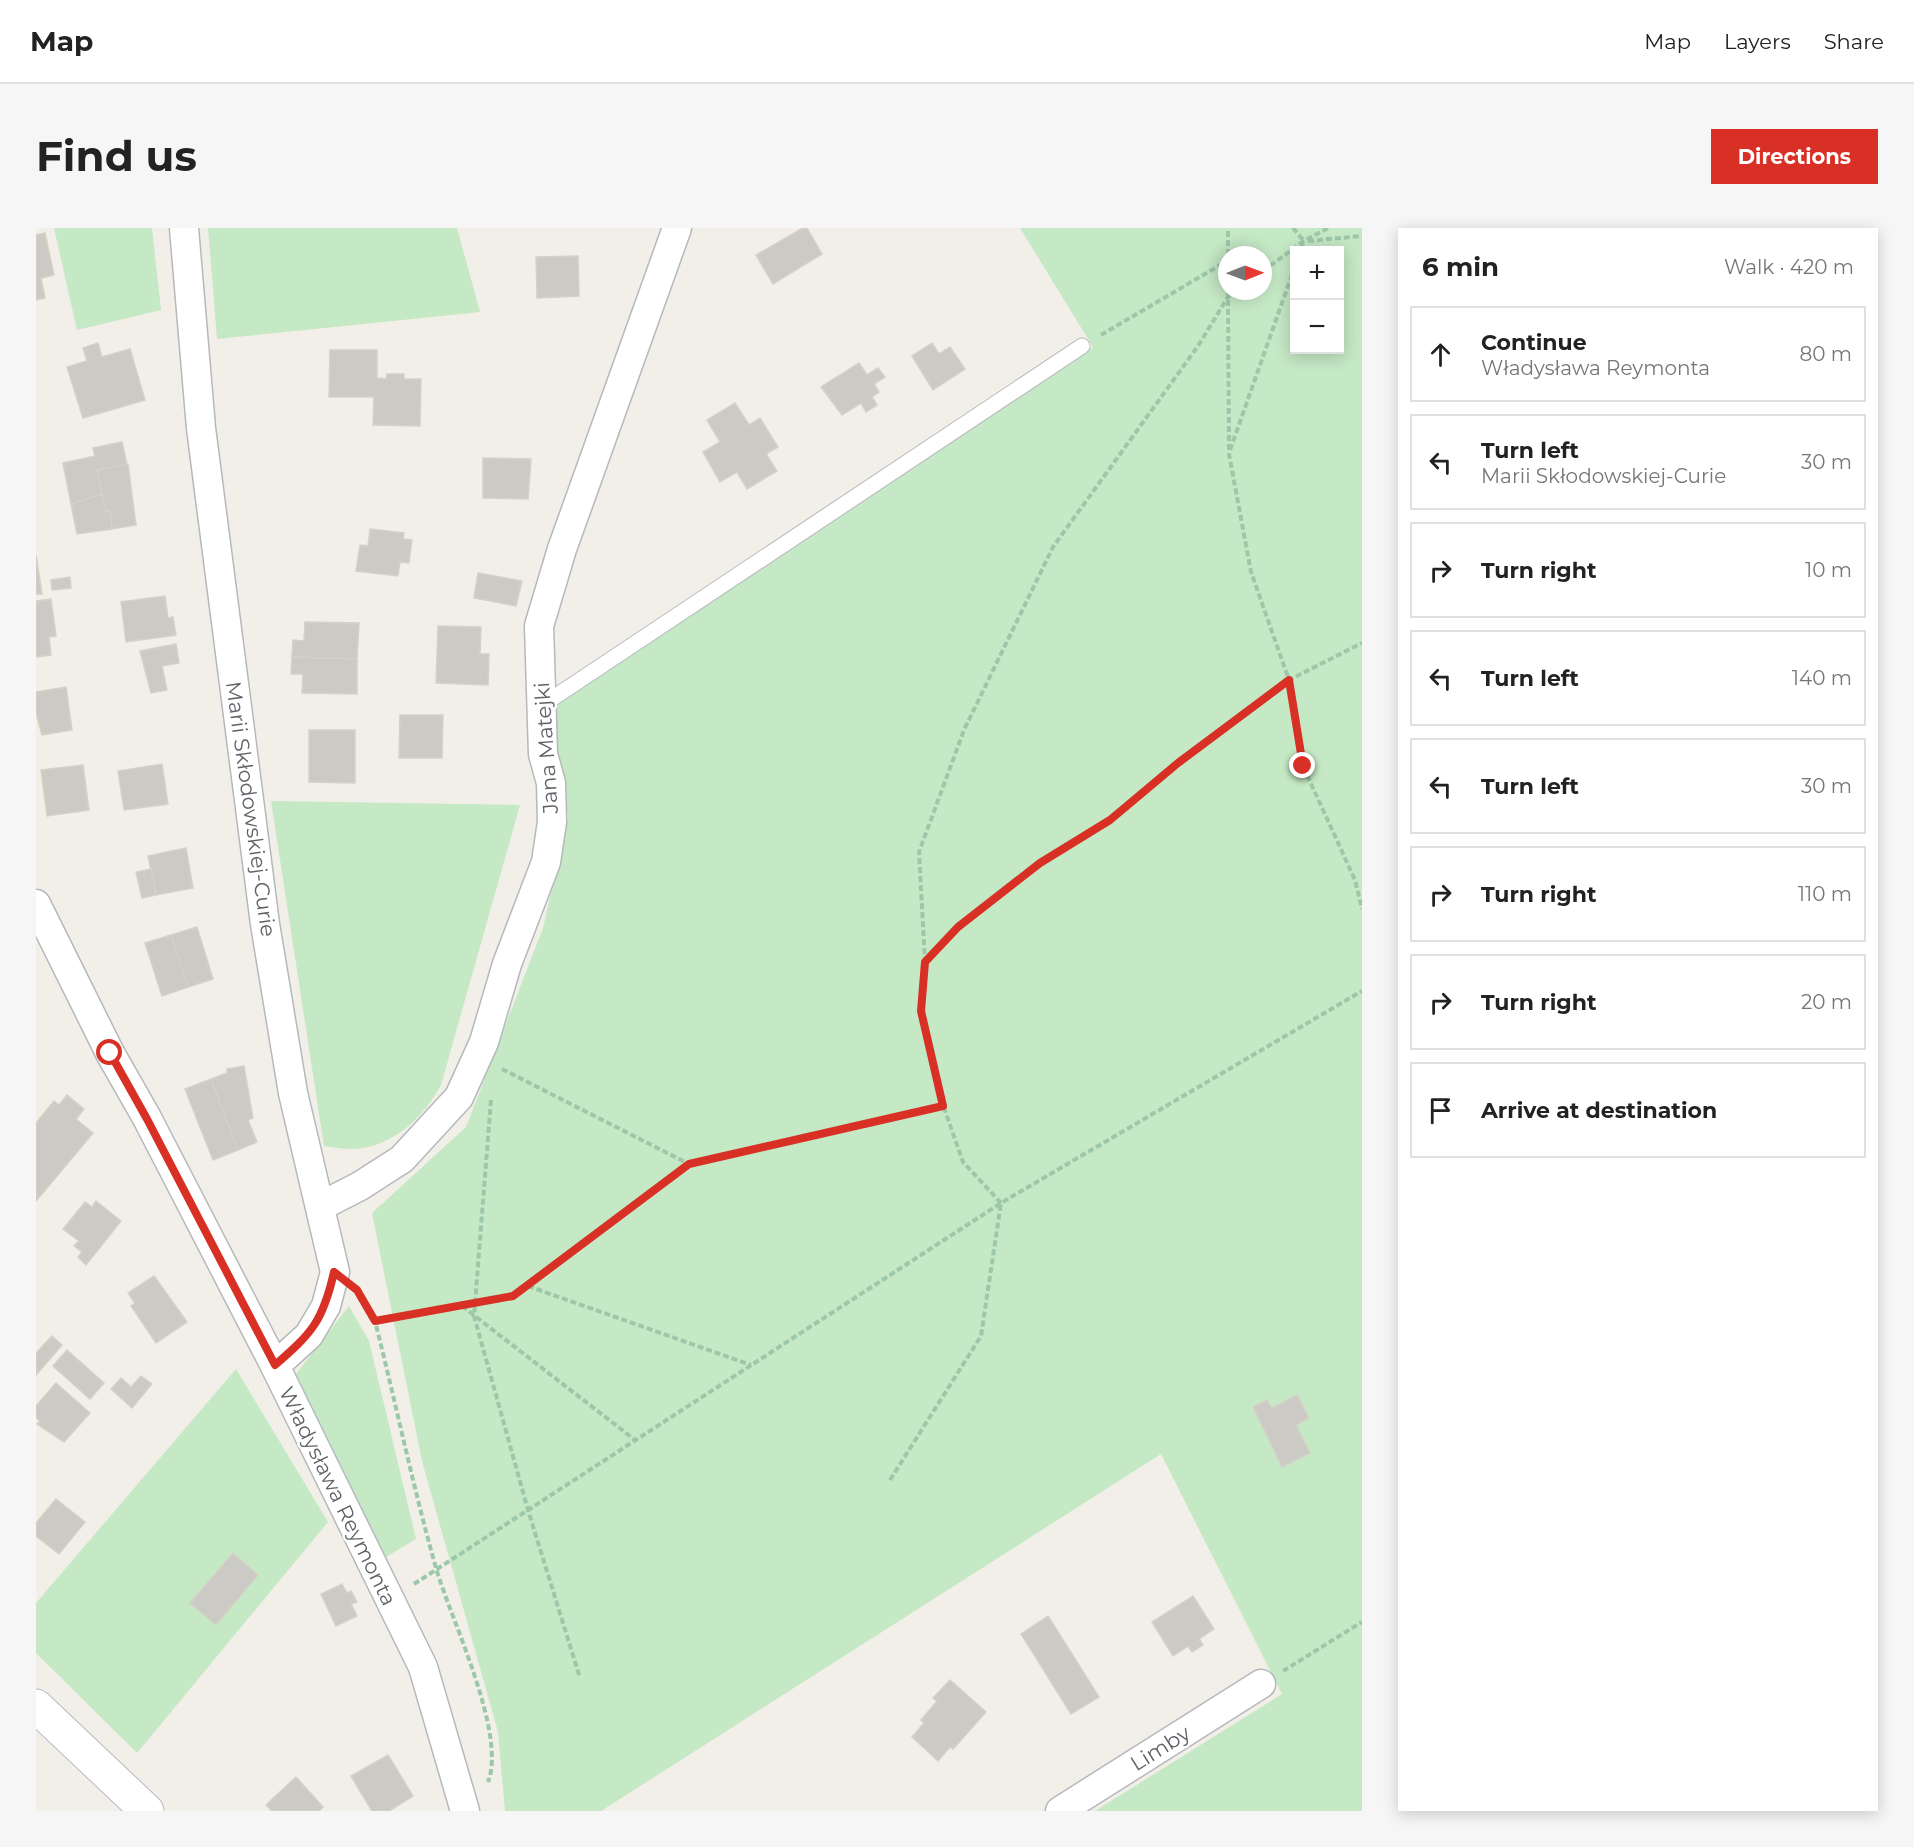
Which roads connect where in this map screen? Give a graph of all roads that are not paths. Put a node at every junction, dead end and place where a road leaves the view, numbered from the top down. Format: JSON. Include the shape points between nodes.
{"nodes":[{"id":1,"x":184,"y":228,"type":"edge"},
{"id":2,"x":677,"y":228,"type":"edge"},
{"id":3,"x":1082,"y":346,"type":"road end"},
{"id":4,"x":541,"y":706,"type":"junction"},
{"id":5,"x":36,"y":904,"type":"edge"},
{"id":6,"x":321,"y":1206,"type":"junction"},
{"id":7,"x":275,"y":1365,"type":"junction"},
{"id":8,"x":1261,"y":1684,"type":"road end"},
{"id":9,"x":36,"y":1706,"type":"edge"},
{"id":10,"x":147,"y":1811,"type":"edge"},
{"id":11,"x":465,"y":1811,"type":"edge"},
{"id":12,"x":1060,"y":1811,"type":"edge"}],
"edges":[{"from":1,"to":6,"type":"street","name":"Marii Skłodowskiej-Curie","via":[[201,428],[265,924],[293,1093]]},
{"from":2,"to":4,"type":"street","name":"Jana Matejki","via":[[547,594],[539,626]]},
{"from":3,"to":4,"type":"lane"},
{"from":4,"to":6,"type":"street","name":"Jana Matejki","via":[[543,754],[551,783],[552,822],[546,862],[524,915],[486,1060],[402,1159]]},
{"from":5,"to":7,"type":"street","name":"Władysława Reymonta"},
{"from":6,"to":7,"type":"street","name":"Marii Skłodowskiej-Curie","via":[[334,1272],[326,1306],[309,1335]]},
{"from":7,"to":11,"type":"street","name":"Władysława Reymonta","via":[[423,1667]]},
{"from":8,"to":12,"type":"street","name":"Limby"},
{"from":9,"to":10,"type":"main road"}]}
